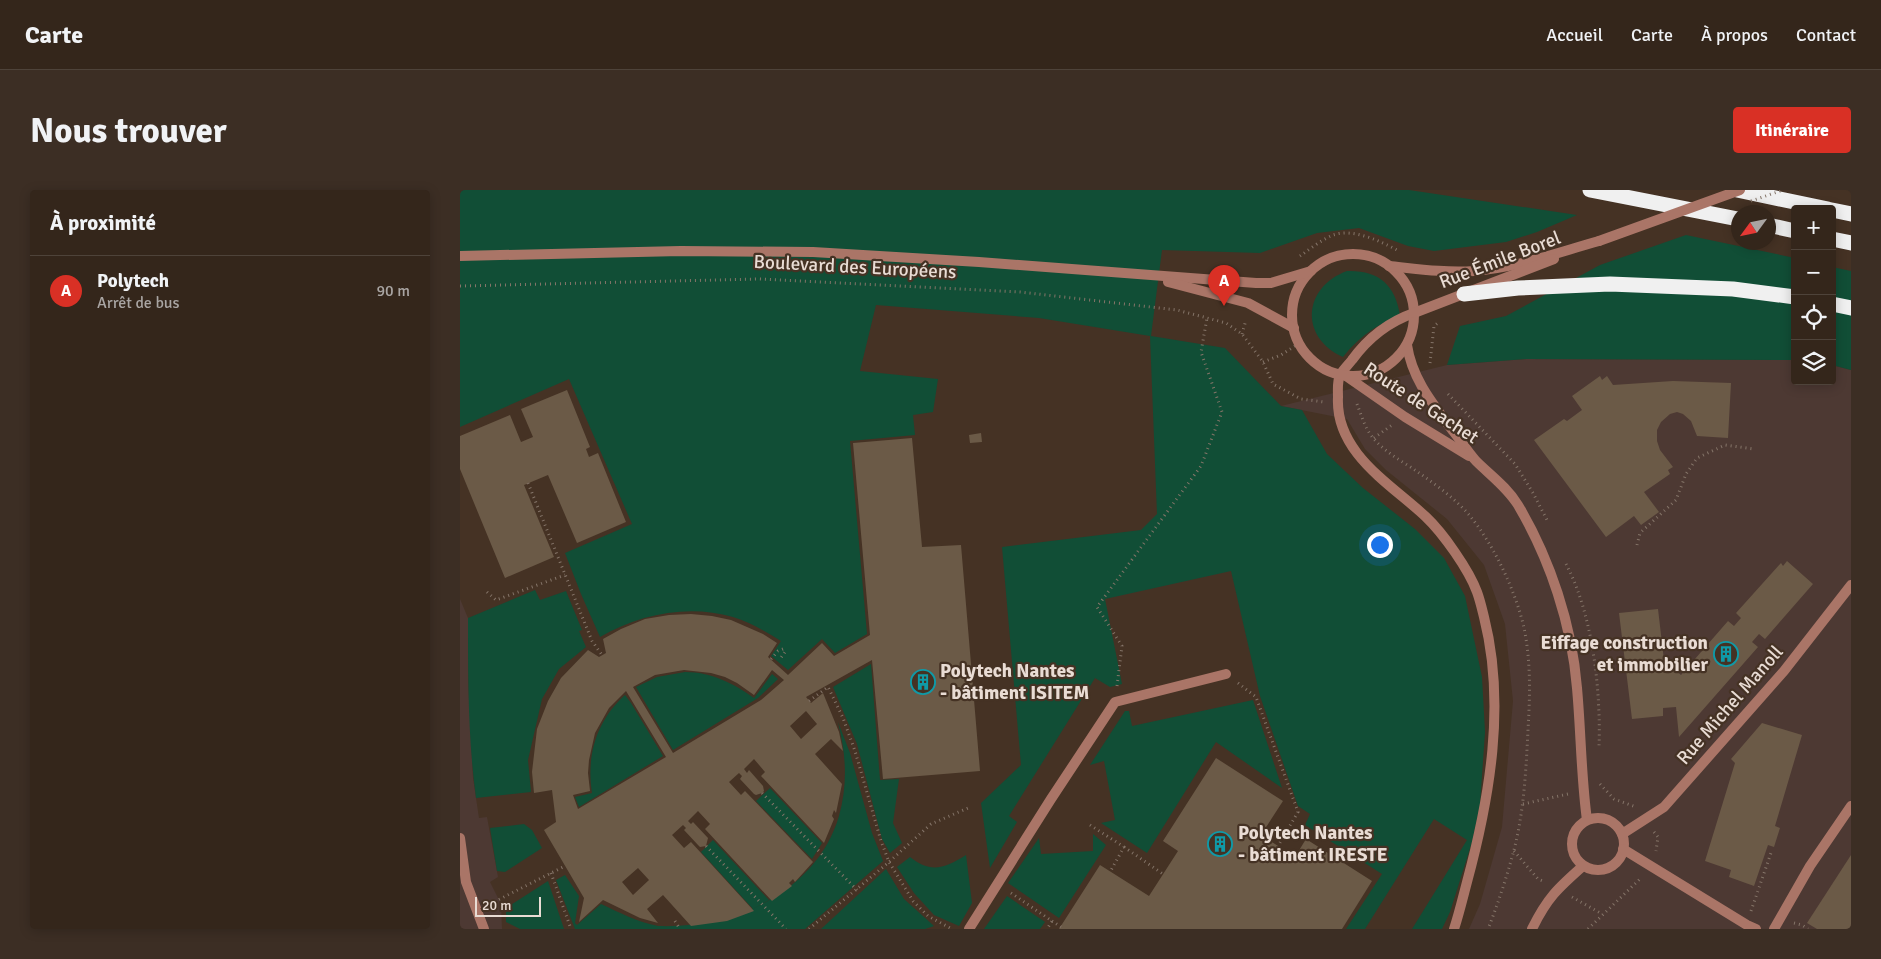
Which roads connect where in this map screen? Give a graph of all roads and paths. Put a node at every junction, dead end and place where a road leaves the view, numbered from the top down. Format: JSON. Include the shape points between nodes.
{"nodes":[{"id":1,"x":1590,"y":190,"type":"edge"},
{"id":2,"x":1739,"y":190,"type":"edge"},
{"id":3,"x":1809,"y":205,"type":"edge"},
{"id":4,"x":1836,"y":211,"type":"edge"},
{"id":5,"x":1851,"y":214,"type":"edge"},
{"id":6,"x":1731,"y":218,"type":"edge"},
{"id":7,"x":1776,"y":227,"type":"edge"},
{"id":8,"x":1791,"y":230,"type":"edge"},
{"id":9,"x":1836,"y":240,"type":"edge"},
{"id":10,"x":1599,"y":241,"type":"junction"},
{"id":11,"x":1851,"y":244,"type":"edge"},
{"id":12,"x":1402,"y":252,"type":"dead end"},
{"id":13,"x":460,"y":256,"type":"edge"},
{"id":14,"x":1294,"y":260,"type":"dead end"},
{"id":15,"x":1389,"y":266,"type":"junction"},
{"id":16,"x":1311,"y":271,"type":"junction"},
{"id":17,"x":1146,"y":276,"type":"junction"},
{"id":18,"x":460,"y":286,"type":"edge"},
{"id":19,"x":1458,"y":296,"type":"junction"},
{"id":20,"x":1791,"y":296,"type":"edge"},
{"id":21,"x":1836,"y":305,"type":"edge"},
{"id":22,"x":1851,"y":308,"type":"edge"},
{"id":23,"x":1414,"y":313,"type":"junction"},
{"id":24,"x":1207,"y":318,"type":"junction"},
{"id":25,"x":1294,"y":328,"type":"junction"},
{"id":26,"x":1299,"y":343,"type":"junction"},
{"id":27,"x":1407,"y":345,"type":"junction"},
{"id":28,"x":1263,"y":362,"type":"junction"},
{"id":29,"x":1433,"y":370,"type":"dead end"},
{"id":30,"x":1344,"y":375,"type":"junction"},
{"id":31,"x":1273,"y":384,"type":"dead end"},
{"id":32,"x":1754,"y":449,"type":"dead end"},
{"id":33,"x":1476,"y":460,"type":"junction"},
{"id":34,"x":528,"y":483,"type":"dead end"},
{"id":35,"x":1636,"y":545,"type":"dead end"},
{"id":36,"x":565,"y":575,"type":"junction"},
{"id":37,"x":1851,"y":585,"type":"edge"},
{"id":38,"x":487,"y":592,"type":"dead end"},
{"id":39,"x":1840,"y":599,"type":"junction"},
{"id":40,"x":1851,"y":602,"type":"edge"},
{"id":41,"x":602,"y":655,"type":"dead end"},
{"id":42,"x":771,"y":660,"type":"dead end"},
{"id":43,"x":780,"y":660,"type":"dead end"},
{"id":44,"x":1226,"y":674,"type":"joint"},
{"id":45,"x":809,"y":701,"type":"dead end"},
{"id":46,"x":1115,"y":702,"type":"junction"},
{"id":47,"x":1600,"y":786,"type":"dead end"},
{"id":48,"x":1582,"y":790,"type":"junction"},
{"id":49,"x":762,"y":794,"type":"dead end"},
{"id":50,"x":1523,"y":804,"type":"dead end"},
{"id":51,"x":1851,"y":806,"type":"edge"},
{"id":52,"x":968,"y":808,"type":"dead end"},
{"id":53,"x":1586,"y":820,"type":"junction"},
{"id":54,"x":1646,"y":820,"type":"junction"},
{"id":55,"x":1090,"y":825,"type":"dead end"},
{"id":56,"x":1622,"y":834,"type":"junction"},
{"id":57,"x":460,"y":838,"type":"edge"},
{"id":58,"x":706,"y":846,"type":"dead end"},
{"id":59,"x":1278,"y":846,"type":"dead end"},
{"id":60,"x":1124,"y":847,"type":"junction"},
{"id":61,"x":1623,"y":849,"type":"junction"},
{"id":62,"x":1655,"y":850,"type":"junction"},
{"id":63,"x":1772,"y":850,"type":"dead end"},
{"id":64,"x":1514,"y":851,"type":"dead end"},
{"id":65,"x":1662,"y":855,"type":"dead end"},
{"id":66,"x":890,"y":862,"type":"junction"},
{"id":67,"x":565,"y":866,"type":"dead end"},
{"id":68,"x":1582,"y":866,"type":"junction"},
{"id":69,"x":1652,"y":867,"type":"junction"},
{"id":70,"x":1110,"y":872,"type":"dead end"},
{"id":71,"x":551,"y":873,"type":"junction"},
{"id":72,"x":1163,"y":874,"type":"dead end"},
{"id":73,"x":463,"y":883,"type":"edge"},
{"id":74,"x":997,"y":884,"type":"junction"},
{"id":75,"x":1557,"y":888,"type":"junction"},
{"id":76,"x":857,"y":890,"type":"junction"},
{"id":77,"x":1744,"y":903,"type":"dead end"},
{"id":78,"x":490,"y":904,"type":"dead end"},
{"id":79,"x":1752,"y":908,"type":"junction"},
{"id":80,"x":1602,"y":914,"type":"junction"},
{"id":81,"x":675,"y":921,"type":"dead end"},
{"id":82,"x":1052,"y":921,"type":"junction"},
{"id":83,"x":1061,"y":927,"type":"dead end"},
{"id":84,"x":1751,"y":927,"type":"edge"},
{"id":85,"x":485,"y":928,"type":"edge"},
{"id":86,"x":571,"y":929,"type":"edge"},
{"id":87,"x":680,"y":929,"type":"edge"},
{"id":88,"x":786,"y":929,"type":"edge"},
{"id":89,"x":809,"y":929,"type":"edge"},
{"id":90,"x":952,"y":929,"type":"edge"},
{"id":91,"x":969,"y":929,"type":"edge"},
{"id":92,"x":1047,"y":929,"type":"edge"},
{"id":93,"x":1454,"y":929,"type":"edge"},
{"id":94,"x":1532,"y":929,"type":"edge"},
{"id":95,"x":1588,"y":929,"type":"edge"},
{"id":96,"x":1774,"y":929,"type":"edge"}],
"edges":[{"from":1,"to":6,"type":"highway"},
{"from":2,"to":3,"type":"highway"},
{"from":2,"to":10,"type":"street","name":"Rue Émile Borel","bridge":true},
{"from":4,"to":5,"type":"highway"},
{"from":7,"to":8,"type":"highway"},
{"from":9,"to":11,"type":"highway"},
{"from":10,"to":15,"type":"street","name":"Rue Émile Borel","via":[[1476,271],[1441,272]]},
{"from":10,"to":19,"type":"street","name":"Rue Émile Borel"},
{"from":12,"to":14,"type":"path","via":[[1373,239],[1352,234],[1335,235]]},
{"from":13,"to":17,"type":"street","name":"Boulevard des Européens","via":[[813,252]]},
{"from":15,"to":16,"type":"street","via":[[1370,257],[1349,254],[1329,259]]},
{"from":15,"to":23,"type":"street","via":[[1404,282]]},
{"from":16,"to":17,"type":"street","name":"Boulevard des Européens","via":[[1271,283]]},
{"from":16,"to":25,"type":"street","via":[[1295,298]]},
{"from":17,"to":25,"type":"street","name":"Boulevard des Européens","via":[[1248,303]]},
{"from":18,"to":24,"type":"path","name":"Boulevard des Européens","via":[[759,279],[1020,292],[1177,310]]},
{"from":19,"to":20,"type":"highway","via":[[1514,288],[1610,284],[1733,289]]},
{"from":19,"to":23,"type":"street","name":"Rue Émile Borel"},
{"from":19,"to":29,"type":"path","via":[[1456,310],[1434,326],[1429,361]]},
{"from":21,"to":22,"type":"highway"},
{"from":23,"to":27,"type":"street"},
{"from":23,"to":30,"type":"street","via":[[1398,319],[1372,338],[1360,349]]},
{"from":24,"to":28,"type":"path","name":"Boulevard des Européens","via":[[1226,323],[1242,334]]},
{"from":24,"to":46,"type":"path","via":[[1201,352],[1222,412],[1201,466],[1097,607],[1122,646]]},
{"from":25,"to":26,"type":"street"},
{"from":26,"to":28,"type":"path"},
{"from":26,"to":30,"type":"street","via":[[1316,364]]},
{"from":27,"to":30,"type":"street","via":[[1381,370],[1364,376]]},
{"from":27,"to":33,"type":"street","name":"Route de Gachet","via":[[1414,371],[1430,400]]},
{"from":28,"to":31,"type":"path"},
{"from":30,"to":33,"type":"street","name":"Route de Gachet"},
{"from":30,"to":93,"type":"street","via":[[1338,381],[1337,403],[1339,419],[1348,440],[1362,460],[1428,518],[1457,556],[1477,591],[1488,636],[1495,689],[1492,758],[1477,846]]},
{"from":32,"to":35,"type":"path","via":[[1724,445],[1698,458],[1686,474],[1676,500],[1640,533]]},
{"from":33,"to":48,"type":"street","name":"Route de Gachet","via":[[1517,504],[1559,597],[1577,687]]},
{"from":34,"to":36,"type":"path"},
{"from":36,"to":38,"type":"path","via":[[496,600]]},
{"from":36,"to":41,"type":"path","via":[[592,641]]},
{"from":37,"to":39,"type":"street","name":"Rue Michel Manoll"},
{"from":39,"to":40,"type":"street"},
{"from":39,"to":54,"type":"street","name":"Rue Michel Manoll","via":[[1784,671],[1671,800]]},
{"from":42,"to":43,"type":"path","via":[[783,649],[785,652]]},
{"from":44,"to":46,"type":"street"},
{"from":44,"to":59,"type":"path","via":[[1256,696],[1298,812]]},
{"from":45,"to":66,"type":"path","via":[[828,687],[855,751]]},
{"from":46,"to":74,"type":"street"},
{"from":47,"to":54,"type":"path","via":[[1614,798],[1636,806]]},
{"from":48,"to":50,"type":"path"},
{"from":48,"to":53,"type":"street","name":"Route de Gachet"},
{"from":49,"to":76,"type":"path"},
{"from":51,"to":96,"type":"street","via":[[1810,866]]},
{"from":52,"to":66,"type":"path","via":[[931,824]]},
{"from":53,"to":56,"type":"street","via":[[1605,819],[1615,824]]},
{"from":53,"to":68,"type":"street","via":[[1578,827],[1572,840],[1573,854]]},
{"from":54,"to":56,"type":"street","name":"Rue Michel Manoll"},
{"from":54,"to":62,"type":"path","via":[[1658,837]]},
{"from":55,"to":60,"type":"path"},
{"from":56,"to":61,"type":"street"},
{"from":57,"to":73,"type":"street"},
{"from":58,"to":88,"type":"path"},
{"from":60,"to":70,"type":"path"},
{"from":60,"to":72,"type":"path"},
{"from":61,"to":68,"type":"street","via":[[1618,860],[1606,869]]},
{"from":61,"to":69,"type":"street"},
{"from":62,"to":65,"type":"path"},
{"from":62,"to":69,"type":"path"},
{"from":63,"to":79,"type":"path"},
{"from":64,"to":75,"type":"path","via":[[1538,878]]},
{"from":66,"to":76,"type":"path"},
{"from":66,"to":90,"type":"path","via":[[913,900],[928,916]]},
{"from":67,"to":71,"type":"path"},
{"from":68,"to":75,"type":"street"},
{"from":69,"to":80,"type":"path"},
{"from":69,"to":84,"type":"street"},
{"from":71,"to":78,"type":"path"},
{"from":71,"to":86,"type":"path"},
{"from":73,"to":85,"type":"street"},
{"from":74,"to":82,"type":"path"},
{"from":74,"to":91,"type":"street"},
{"from":75,"to":80,"type":"path"},
{"from":75,"to":94,"type":"street"},
{"from":76,"to":89,"type":"path"},
{"from":77,"to":79,"type":"path"},
{"from":79,"to":84,"type":"path"},
{"from":80,"to":95,"type":"path"},
{"from":81,"to":87,"type":"path"},
{"from":82,"to":83,"type":"path"},
{"from":82,"to":92,"type":"path"}]}
